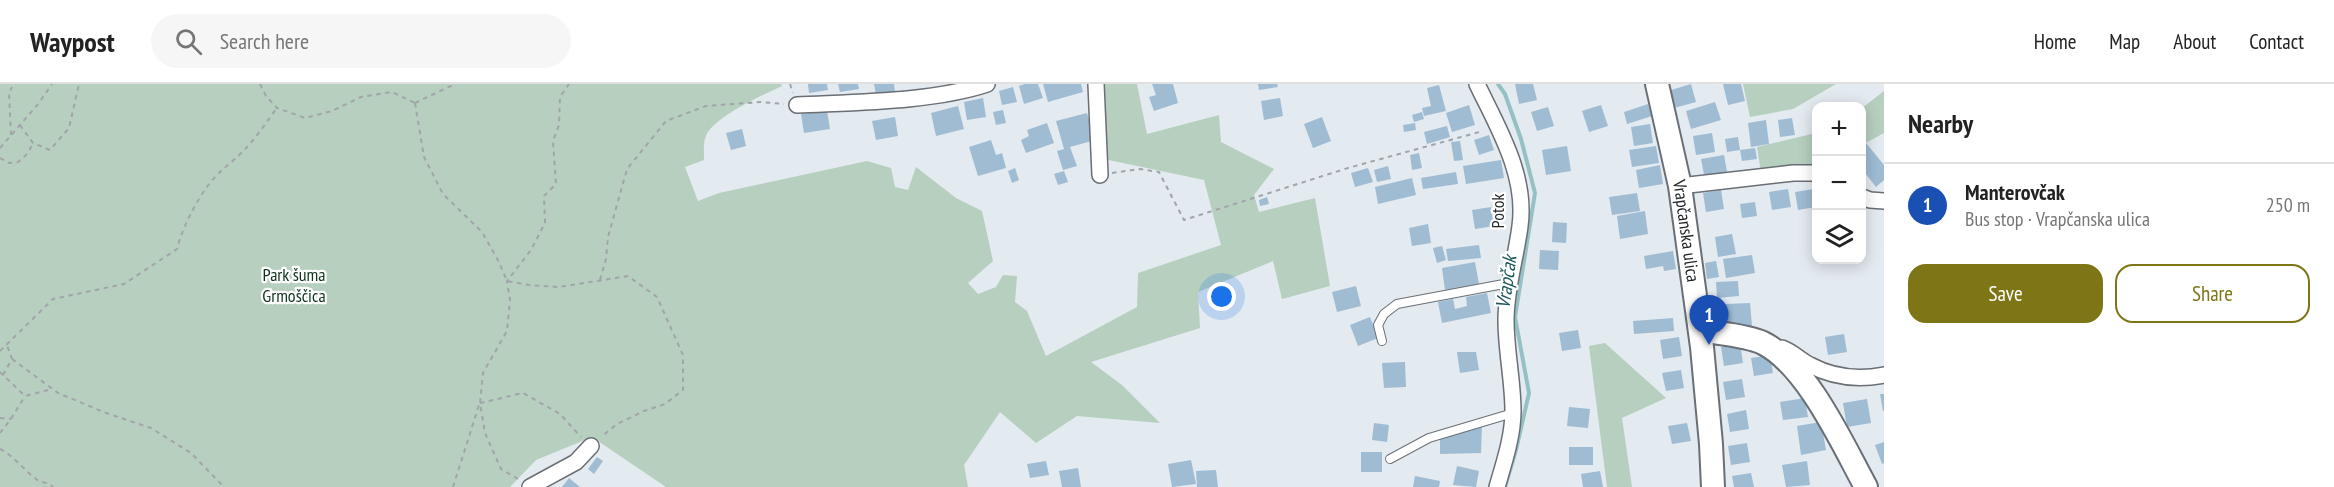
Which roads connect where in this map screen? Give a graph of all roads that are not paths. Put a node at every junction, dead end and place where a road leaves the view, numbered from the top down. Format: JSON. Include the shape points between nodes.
{"nodes":[{"id":1,"x":987,"y":84,"type":"edge"},
{"id":2,"x":1096,"y":84,"type":"edge"},
{"id":3,"x":1477,"y":84,"type":"edge"},
{"id":4,"x":1657,"y":84,"type":"edge"},
{"id":5,"x":797,"y":105,"type":"road end"},
{"id":6,"x":1812,"y":173,"type":"edge"},
{"id":7,"x":1100,"y":175,"type":"road end"},
{"id":8,"x":1680,"y":186,"type":"junction"},
{"id":9,"x":1866,"y":198,"type":"edge"},
{"id":10,"x":1884,"y":201,"type":"edge"},
{"id":11,"x":1509,"y":283,"type":"junction"},
{"id":12,"x":1700,"y":330,"type":"junction"},
{"id":13,"x":1382,"y":341,"type":"dead end"},
{"id":14,"x":1762,"y":343,"type":"junction"},
{"id":15,"x":1884,"y":375,"type":"edge"},
{"id":16,"x":1513,"y":413,"type":"junction"},
{"id":17,"x":591,"y":446,"type":"road end"},
{"id":18,"x":1390,"y":459,"type":"dead end"},
{"id":19,"x":531,"y":487,"type":"edge"},
{"id":20,"x":1497,"y":487,"type":"edge"},
{"id":21,"x":1713,"y":487,"type":"edge"},
{"id":22,"x":1866,"y":487,"type":"edge"}],
"edges":[{"from":1,"to":5,"type":"street","via":[[966,91]]},
{"from":2,"to":7,"type":"street"},
{"from":3,"to":11,"type":"street","name":"Potok","via":[[1515,169],[1521,202]]},
{"from":4,"to":8,"type":"main road","name":"Vrapčanska ulica"},
{"from":6,"to":8,"type":"street"},
{"from":8,"to":12,"type":"main road","name":"Vrapčanska ulica"},
{"from":9,"to":10,"type":"street"},
{"from":11,"to":13,"type":"lane","via":[[1397,304],[1378,325]]},
{"from":11,"to":16,"type":"street","name":"Potok","via":[[1506,321]]},
{"from":12,"to":14,"type":"main road"},
{"from":12,"to":21,"type":"main road","name":"Vrapčanska ulica"},
{"from":14,"to":15,"type":"street","via":[[1788,350],[1810,365],[1846,378]]},
{"from":14,"to":22,"type":"main road","via":[[1779,353],[1818,400]]},
{"from":16,"to":18,"type":"lane","via":[[1429,438]]},
{"from":16,"to":20,"type":"street","name":"Potok"},
{"from":17,"to":19,"type":"street","via":[[576,462]]}]}
